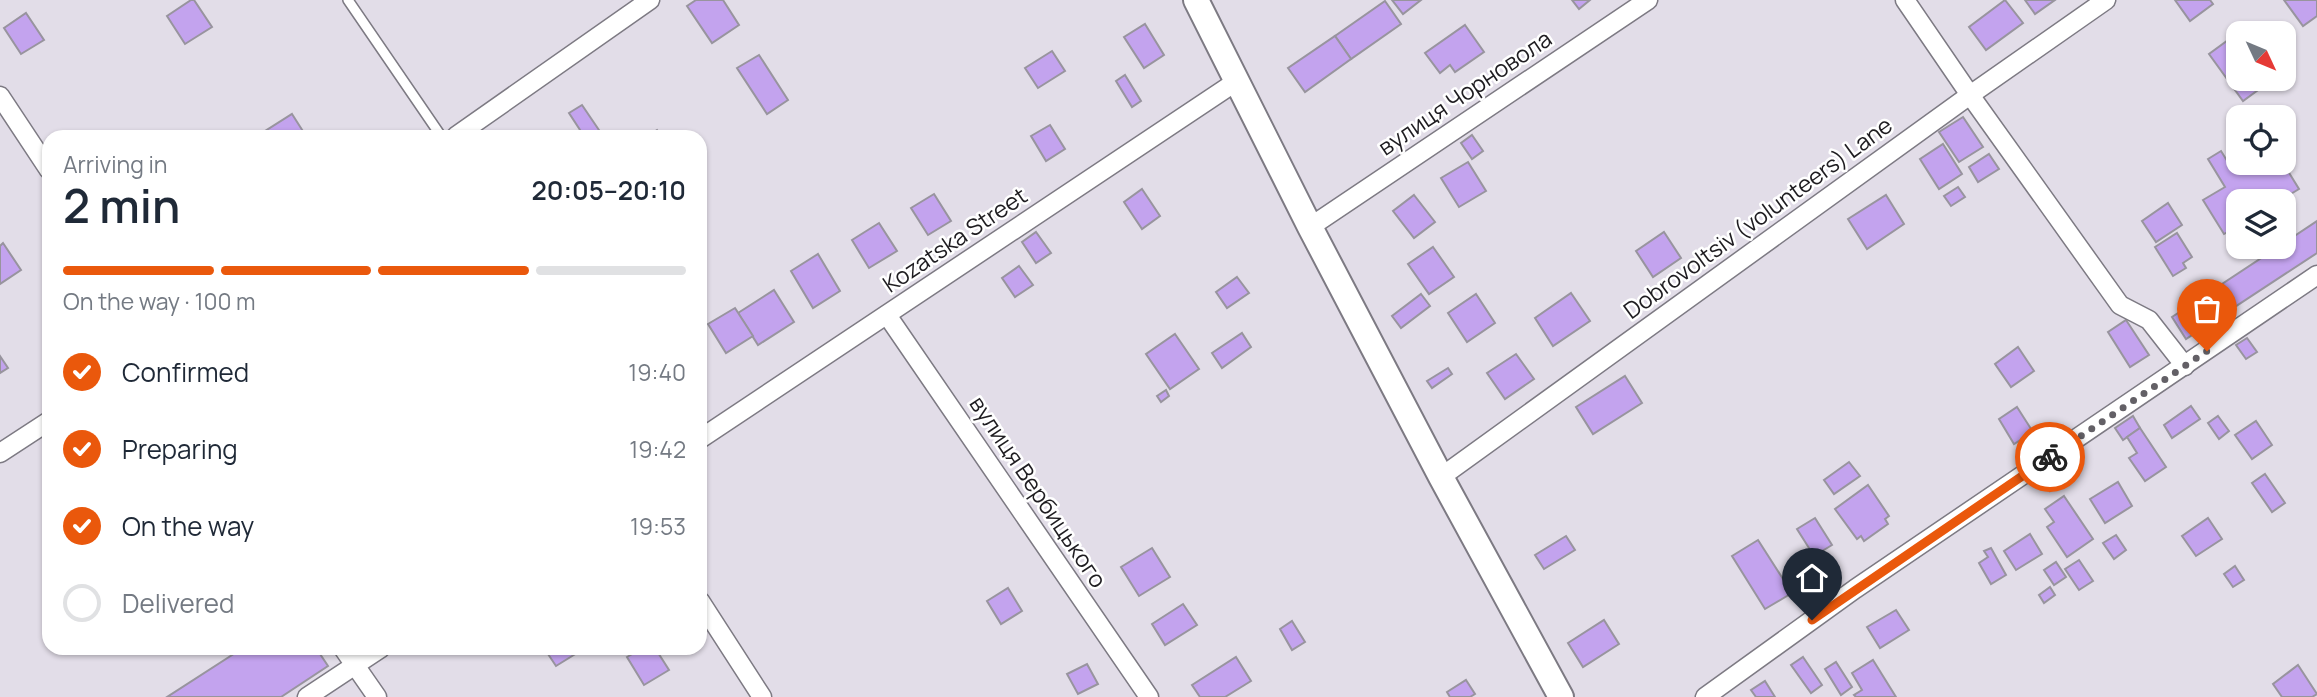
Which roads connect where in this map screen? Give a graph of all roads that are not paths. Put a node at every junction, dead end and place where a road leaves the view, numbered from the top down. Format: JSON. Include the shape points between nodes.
{"nodes":[{"id":1,"x":348,"y":0,"type":"edge"},
{"id":2,"x":650,"y":0,"type":"edge"},
{"id":3,"x":1196,"y":0,"type":"edge"},
{"id":4,"x":1648,"y":0,"type":"edge"},
{"id":5,"x":1905,"y":0,"type":"edge"},
{"id":6,"x":2106,"y":0,"type":"edge"},
{"id":7,"x":1237,"y":81,"type":"junction"},
{"id":8,"x":1970,"y":95,"type":"junction"},
{"id":9,"x":0,"y":96,"type":"edge"},
{"id":10,"x":437,"y":130,"type":"edge"},
{"id":11,"x":465,"y":130,"type":"edge"},
{"id":12,"x":42,"y":159,"type":"edge"},
{"id":13,"x":1310,"y":227,"type":"junction"},
{"id":14,"x":2317,"y":275,"type":"edge"},
{"id":15,"x":887,"y":314,"type":"junction"},
{"id":16,"x":2185,"y":366,"type":"junction"},
{"id":17,"x":42,"y":426,"type":"edge"},
{"id":18,"x":707,"y":434,"type":"edge"},
{"id":19,"x":0,"y":453,"type":"edge"},
{"id":20,"x":1441,"y":477,"type":"junction"},
{"id":21,"x":707,"y":612,"type":"edge"},
{"id":22,"x":348,"y":655,"type":"edge"},
{"id":23,"x":370,"y":655,"type":"edge"},
{"id":24,"x":355,"y":664,"type":"junction"},
{"id":25,"x":307,"y":697,"type":"edge"},
{"id":26,"x":377,"y":697,"type":"edge"},
{"id":27,"x":762,"y":697,"type":"edge"},
{"id":28,"x":1149,"y":697,"type":"edge"},
{"id":29,"x":1561,"y":697,"type":"edge"},
{"id":30,"x":1704,"y":697,"type":"edge"}],
"edges":[{"from":1,"to":10,"type":"lane"},
{"from":2,"to":11,"type":"street"},
{"from":3,"to":7,"type":"street"},
{"from":4,"to":13,"type":"street","name":"вулиця Чорновола"},
{"from":5,"to":8,"type":"street"},
{"from":6,"to":8,"type":"street","name":"Dobrovoltsiv (volunteers) Lane"},
{"from":7,"to":13,"type":"street"},
{"from":7,"to":15,"type":"street","name":"Kozatska Street"},
{"from":8,"to":16,"type":"street","via":[[2120,305],[2149,320]]},
{"from":8,"to":20,"type":"street","name":"Dobrovoltsiv (volunteers) Lane"},
{"from":9,"to":12,"type":"street"},
{"from":13,"to":20,"type":"street"},
{"from":14,"to":16,"type":"street"},
{"from":15,"to":18,"type":"street","name":"Kozatska Street"},
{"from":15,"to":28,"type":"street","name":"вулиця Вербицького"},
{"from":16,"to":30,"type":"street"},
{"from":17,"to":19,"type":"street"},
{"from":20,"to":29,"type":"street"},
{"from":21,"to":27,"type":"street"},
{"from":22,"to":24,"type":"street"},
{"from":23,"to":24,"type":"street"},
{"from":24,"to":25,"type":"street"},
{"from":24,"to":26,"type":"street"}]}
